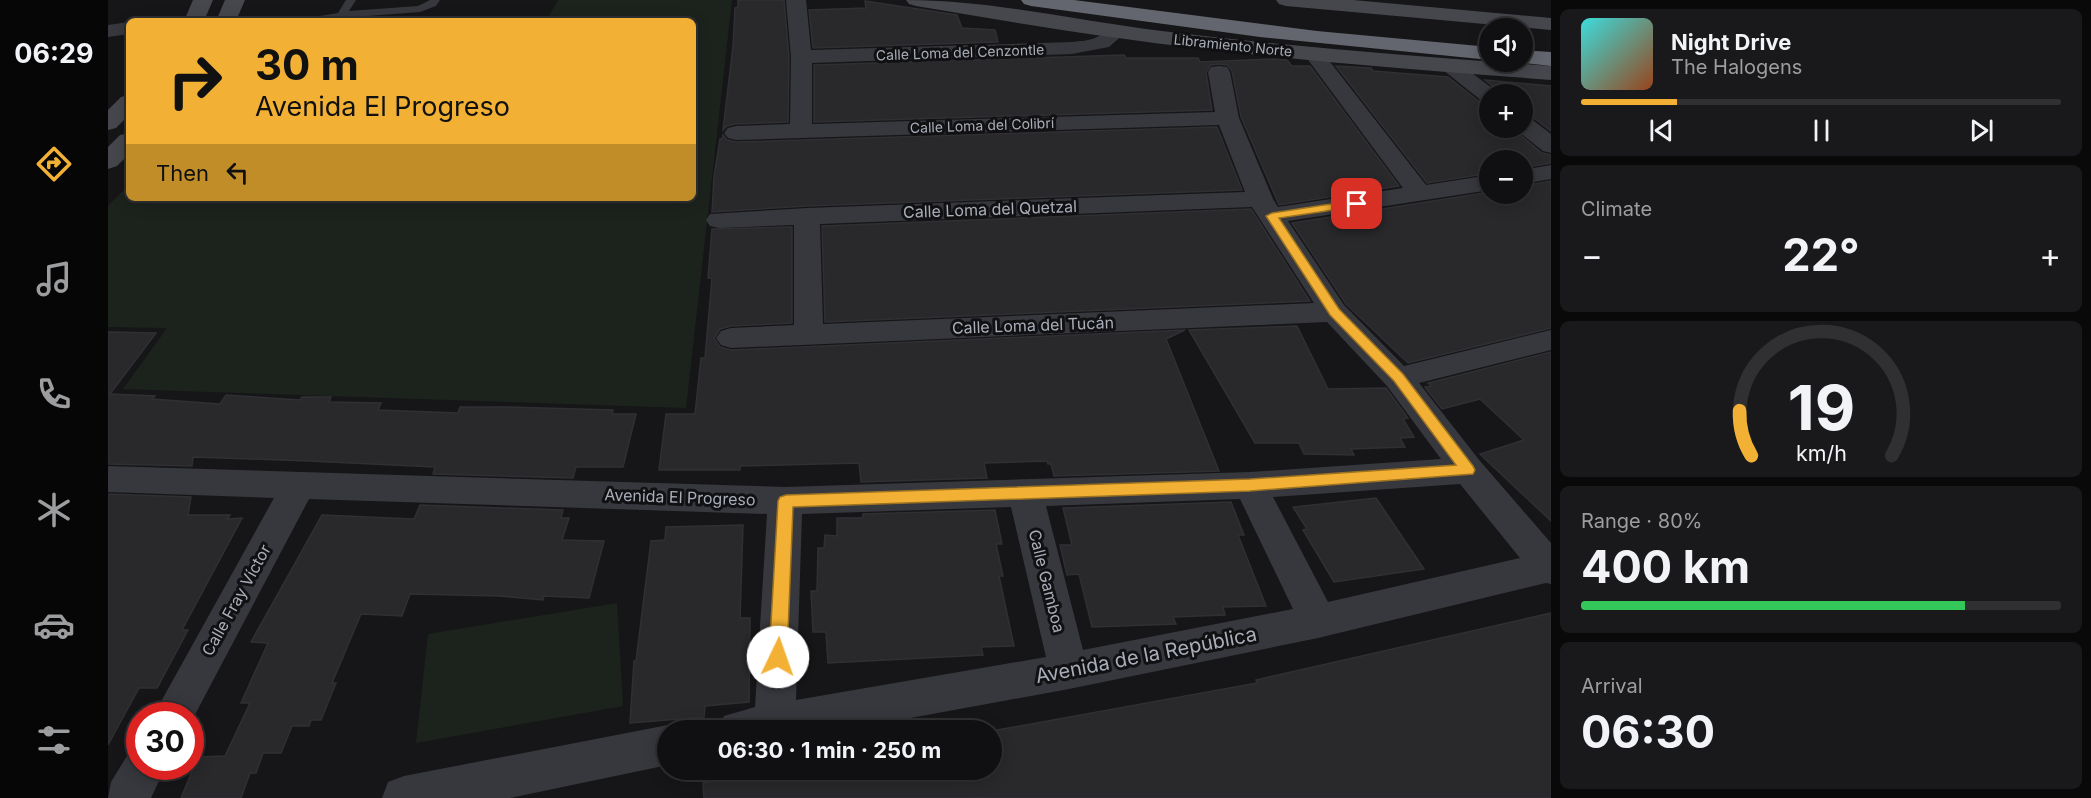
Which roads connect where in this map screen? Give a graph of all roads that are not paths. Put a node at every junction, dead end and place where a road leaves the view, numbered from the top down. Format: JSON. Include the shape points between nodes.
{"nodes":[{"id":1,"x":203,"y":0,"type":"edge"},
{"id":2,"x":235,"y":0,"type":"edge"},
{"id":3,"x":351,"y":0,"type":"edge"},
{"id":4,"x":435,"y":0,"type":"edge"},
{"id":5,"x":796,"y":0,"type":"edge"},
{"id":6,"x":916,"y":0,"type":"edge"},
{"id":7,"x":1031,"y":0,"type":"edge"},
{"id":8,"x":1159,"y":0,"type":"edge"},
{"id":9,"x":1286,"y":0,"type":"edge"},
{"id":10,"x":1387,"y":5,"type":"edge"},
{"id":11,"x":342,"y":15,"type":"junction"},
{"id":12,"x":194,"y":18,"type":"edge"},
{"id":13,"x":227,"y":18,"type":"edge"},
{"id":14,"x":325,"y":18,"type":"edge"},
{"id":15,"x":1551,"y":24,"type":"edge"},
{"id":16,"x":126,"y":28,"type":"edge"},
{"id":17,"x":108,"y":31,"type":"edge"},
{"id":18,"x":1116,"y":32,"type":"junction"},
{"id":19,"x":1479,"y":32,"type":"edge"},
{"id":20,"x":1533,"y":36,"type":"edge"},
{"id":21,"x":1551,"y":38,"type":"edge"},
{"id":22,"x":1313,"y":53,"type":"junction"},
{"id":23,"x":1479,"y":53,"type":"edge"},
{"id":24,"x":801,"y":57,"type":"junction"},
{"id":25,"x":1533,"y":58,"type":"edge"},
{"id":26,"x":1551,"y":59,"type":"edge"},
{"id":27,"x":1450,"y":66,"type":"junction"},
{"id":28,"x":1219,"y":72,"type":"dead end"},
{"id":29,"x":1551,"y":73,"type":"edge"},
{"id":30,"x":1479,"y":88,"type":"edge"},
{"id":31,"x":1228,"y":118,"type":"junction"},
{"id":32,"x":801,"y":130,"type":"junction"},
{"id":33,"x":1533,"y":132,"type":"edge"},
{"id":34,"x":736,"y":133,"type":"dead end"},
{"id":35,"x":126,"y":143,"type":"edge"},
{"id":36,"x":1551,"y":146,"type":"edge"},
{"id":37,"x":108,"y":161,"type":"edge"},
{"id":38,"x":1551,"y":172,"type":"edge"},
{"id":39,"x":1533,"y":175,"type":"edge"},
{"id":40,"x":1479,"y":184,"type":"edge"},
{"id":41,"x":1420,"y":194,"type":"junction"},
{"id":42,"x":1266,"y":207,"type":"junction"},
{"id":43,"x":807,"y":216,"type":"junction"},
{"id":44,"x":719,"y":220,"type":"dead end"},
{"id":45,"x":1334,"y":312,"type":"junction"},
{"id":46,"x":809,"y":334,"type":"junction"},
{"id":47,"x":731,"y":338,"type":"dead end"},
{"id":48,"x":1551,"y":340,"type":"edge"},
{"id":49,"x":1398,"y":378,"type":"junction"},
{"id":50,"x":1468,"y":470,"type":"junction"},
{"id":51,"x":108,"y":479,"type":"edge"},
{"id":52,"x":299,"y":485,"type":"junction"},
{"id":53,"x":1250,"y":485,"type":"junction"},
{"id":54,"x":1025,"y":491,"type":"junction"},
{"id":55,"x":786,"y":501,"type":"junction"},
{"id":56,"x":1550,"y":567,"type":"edge"},
{"id":57,"x":1318,"y":621,"type":"junction"},
{"id":58,"x":1069,"y":671,"type":"junction"},
{"id":59,"x":181,"y":702,"type":"edge"},
{"id":60,"x":758,"y":720,"type":"edge"},
{"id":61,"x":796,"y":720,"type":"edge"},
{"id":62,"x":657,"y":747,"type":"edge"},
{"id":63,"x":137,"y":780,"type":"edge"},
{"id":64,"x":420,"y":796,"type":"edge"},
{"id":65,"x":127,"y":798,"type":"edge"}],
"edges":[{"from":1,"to":12,"type":"street"},
{"from":2,"to":13,"type":"street"},
{"from":3,"to":11,"type":"lane"},
{"from":4,"to":11,"type":"lane","via":[[420,9]]},
{"from":5,"to":24,"type":"street"},
{"from":6,"to":18,"type":"street","name":"Libramiento Norte"},
{"from":7,"to":23,"type":"highway","name":"Libramiento Norte","via":[[1235,29]]},
{"from":8,"to":19,"type":"highway"},
{"from":9,"to":10,"type":"street"},
{"from":10,"to":15,"type":"street"},
{"from":11,"to":14,"type":"lane"},
{"from":16,"to":17,"type":"street"},
{"from":18,"to":22,"type":"street","name":"Libramiento Norte"},
{"from":18,"to":24,"type":"street","name":"Calle Loma del Cenzontle","via":[[1102,42],[1072,48]]},
{"from":20,"to":21,"type":"highway"},
{"from":22,"to":27,"type":"street","name":"Libramiento Norte"},
{"from":22,"to":41,"type":"street"},
{"from":24,"to":32,"type":"street"},
{"from":25,"to":26,"type":"highway"},
{"from":27,"to":29,"type":"street","name":"Libramiento Norte"},
{"from":27,"to":30,"type":"street"},
{"from":28,"to":31,"type":"street"},
{"from":31,"to":32,"type":"street","name":"Calle Loma del Colibrí"},
{"from":31,"to":42,"type":"street"},
{"from":32,"to":34,"type":"street","name":"Calle Loma del Colibrí"},
{"from":33,"to":36,"type":"street"},
{"from":35,"to":37,"type":"street"},
{"from":38,"to":39,"type":"street"},
{"from":40,"to":41,"type":"street","name":"Calle Loma del Quetzal"},
{"from":41,"to":42,"type":"street","name":"Calle Loma del Quetzal"},
{"from":42,"to":43,"type":"street","name":"Calle Loma del Quetzal"},
{"from":42,"to":45,"type":"street"},
{"from":43,"to":44,"type":"street","name":"Calle Loma del Quetzal"},
{"from":43,"to":46,"type":"street"},
{"from":45,"to":46,"type":"street","name":"Calle Loma del Tucán"},
{"from":45,"to":49,"type":"street"},
{"from":46,"to":47,"type":"street","name":"Calle Loma del Tucán"},
{"from":48,"to":49,"type":"street"},
{"from":49,"to":50,"type":"street"},
{"from":50,"to":53,"type":"street","name":"Avenida El Progreso"},
{"from":50,"to":56,"type":"street"},
{"from":51,"to":52,"type":"street","name":"Avenida El Progreso"},
{"from":52,"to":55,"type":"street","name":"Avenida El Progreso"},
{"from":52,"to":59,"type":"street","name":"Calle Fray Víctor"},
{"from":53,"to":54,"type":"street","name":"Avenida El Progreso"},
{"from":53,"to":57,"type":"street"},
{"from":54,"to":55,"type":"street","name":"Avenida El Progreso"},
{"from":54,"to":58,"type":"street","name":"Calle Gamboa"},
{"from":55,"to":60,"type":"street"},
{"from":56,"to":57,"type":"street","name":"Avenida de la República"},
{"from":57,"to":58,"type":"street","name":"Avenida de la República"},
{"from":58,"to":61,"type":"street","name":"Avenida de la República"},
{"from":62,"to":64,"type":"street"},
{"from":63,"to":65,"type":"street"}]}
